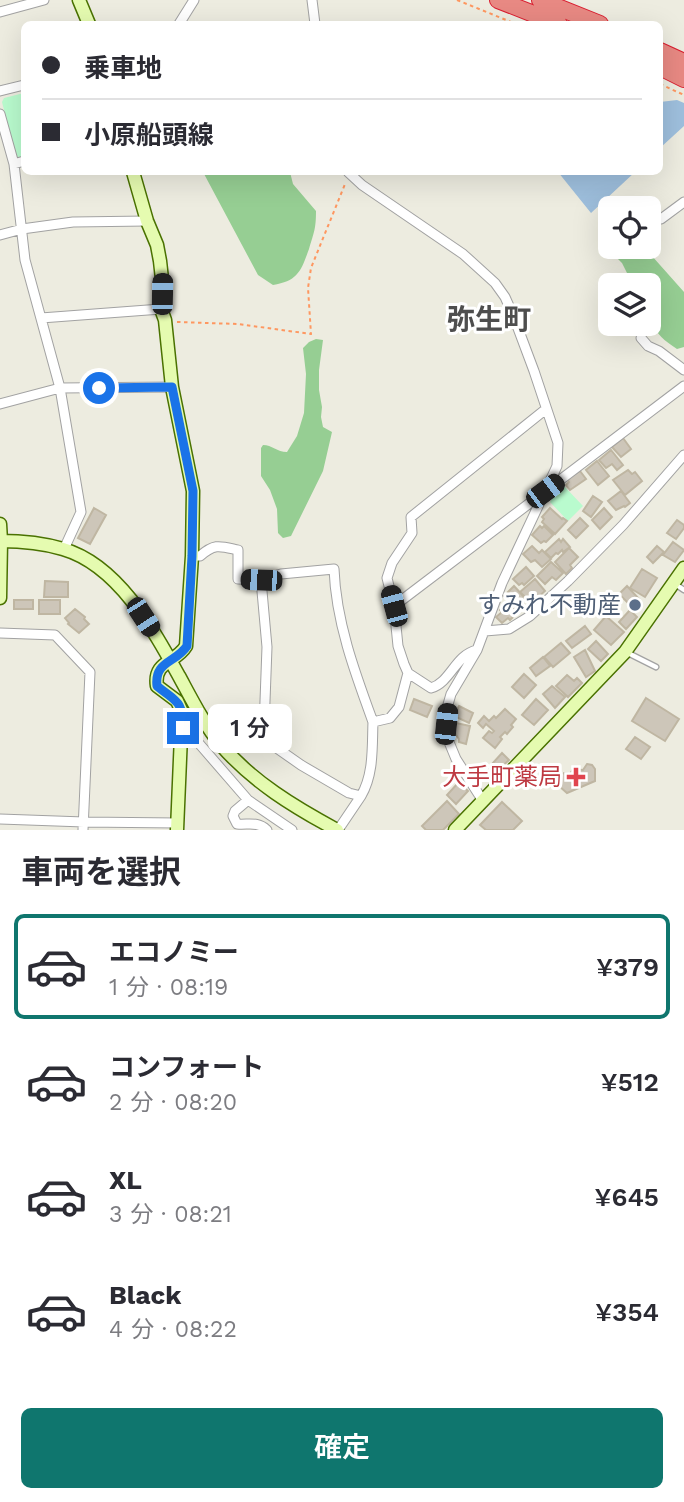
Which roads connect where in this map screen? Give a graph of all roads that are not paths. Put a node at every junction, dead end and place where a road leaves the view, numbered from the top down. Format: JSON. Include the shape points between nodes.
{"nodes":[{"id":1,"x":44,"y":0,"type":"edge"},
{"id":2,"x":79,"y":0,"type":"edge"},
{"id":3,"x":194,"y":0,"type":"edge"},
{"id":4,"x":312,"y":0,"type":"edge"},
{"id":5,"x":498,"y":0,"type":"edge"},
{"id":6,"x":540,"y":0,"type":"edge"},
{"id":7,"x":0,"y":12,"type":"edge"},
{"id":8,"x":88,"y":21,"type":"edge"},
{"id":9,"x":181,"y":21,"type":"edge"},
{"id":10,"x":315,"y":21,"type":"edge"},
{"id":11,"x":551,"y":21,"type":"edge"},
{"id":12,"x":592,"y":21,"type":"edge"},
{"id":13,"x":663,"y":52,"type":"edge"},
{"id":14,"x":684,"y":62,"type":"edge"},
{"id":15,"x":663,"y":68,"type":"edge"},
{"id":16,"x":684,"y":79,"type":"edge"},
{"id":17,"x":21,"y":86,"type":"edge"},
{"id":18,"x":0,"y":91,"type":"edge"},
{"id":19,"x":0,"y":114,"type":"edge"},
{"id":20,"x":21,"y":162,"type":"edge"},
{"id":21,"x":14,"y":164,"type":"junction"},
{"id":22,"x":134,"y":175,"type":"edge"},
{"id":23,"x":351,"y":175,"type":"edge"},
{"id":24,"x":684,"y":202,"type":"edge"},
{"id":25,"x":661,"y":219,"type":"dead end"},
{"id":26,"x":147,"y":221,"type":"junction"},
{"id":27,"x":22,"y":229,"type":"junction"},
{"id":28,"x":0,"y":235,"type":"edge"},
{"id":29,"x":163,"y":314,"type":"junction"},
{"id":30,"x":41,"y":318,"type":"junction"},
{"id":31,"x":641,"y":338,"type":"dead end"},
{"id":32,"x":684,"y":370,"type":"edge"},
{"id":33,"x":684,"y":386,"type":"edge"},
{"id":34,"x":172,"y":387,"type":"junction"},
{"id":35,"x":60,"y":388,"type":"junction"},
{"id":36,"x":0,"y":404,"type":"edge"},
{"id":37,"x":546,"y":410,"type":"junction"},
{"id":38,"x":684,"y":455,"type":"edge"},
{"id":39,"x":545,"y":491,"type":"junction"},
{"id":40,"x":0,"y":524,"type":"edge"},
{"id":41,"x":1,"y":541,"type":"edge"},
{"id":42,"x":64,"y":549,"type":"junction"},
{"id":43,"x":192,"y":556,"type":"junction"},
{"id":44,"x":684,"y":568,"type":"edge"},
{"id":45,"x":261,"y":580,"type":"junction"},
{"id":46,"x":679,"y":587,"type":"edge"},
{"id":47,"x":0,"y":598,"type":"edge"},
{"id":48,"x":394,"y":606,"type":"junction"},
{"id":49,"x":485,"y":631,"type":"junction"},
{"id":50,"x":0,"y":633,"type":"edge"},
{"id":51,"x":477,"y":650,"type":"junction"},
{"id":52,"x":625,"y":652,"type":"junction"},
{"id":53,"x":170,"y":660,"type":"junction"},
{"id":54,"x":656,"y":667,"type":"dead end"},
{"id":55,"x":408,"y":673,"type":"junction"},
{"id":56,"x":373,"y":722,"type":"junction"},
{"id":57,"x":183,"y":728,"type":"junction"},
{"id":58,"x":248,"y":800,"type":"junction"},
{"id":59,"x":358,"y":800,"type":"junction"},
{"id":60,"x":483,"y":801,"type":"junction"},
{"id":61,"x":0,"y":818,"type":"edge"},
{"id":62,"x":84,"y":826,"type":"edge"},
{"id":63,"x":177,"y":826,"type":"edge"},
{"id":64,"x":267,"y":830,"type":"edge"},
{"id":65,"x":292,"y":830,"type":"edge"},
{"id":66,"x":337,"y":830,"type":"edge"},
{"id":67,"x":455,"y":830,"type":"edge"}],
"edges":[{"from":1,"to":7,"type":"street"},
{"from":2,"to":8,"type":"main road"},
{"from":3,"to":9,"type":"street"},
{"from":4,"to":10,"type":"street"},
{"from":5,"to":11,"type":"highway"},
{"from":6,"to":12,"type":"highway"},
{"from":13,"to":14,"type":"highway"},
{"from":15,"to":16,"type":"highway"},
{"from":17,"to":18,"type":"street"},
{"from":19,"to":21,"type":"street"},
{"from":20,"to":21,"type":"street"},
{"from":21,"to":27,"type":"street"},
{"from":22,"to":26,"type":"main road"},
{"from":23,"to":37,"type":"street","via":[[463,254],[495,283],[513,316]]},
{"from":24,"to":25,"type":"street"},
{"from":26,"to":27,"type":"street","via":[[73,222]]},
{"from":26,"to":29,"type":"main road","via":[[160,261]]},
{"from":27,"to":28,"type":"street"},
{"from":27,"to":30,"type":"street","via":[[25,260]]},
{"from":29,"to":30,"type":"street"},
{"from":29,"to":34,"type":"main road"},
{"from":30,"to":35,"type":"street"},
{"from":31,"to":32,"type":"street"},
{"from":33,"to":39,"type":"street"},
{"from":34,"to":35,"type":"street"},
{"from":34,"to":43,"type":"main road","via":[[193,491]]},
{"from":35,"to":36,"type":"street"},
{"from":35,"to":42,"type":"street","via":[[80,512]]},
{"from":37,"to":39,"type":"street","via":[[558,443],[556,466]]},
{"from":37,"to":48,"type":"street","via":[[411,517],[412,533],[387,578]]},
{"from":38,"to":49,"type":"street","via":[[623,525],[530,616],[509,629]]},
{"from":39,"to":48,"type":"street"},
{"from":39,"to":49,"type":"street"},
{"from":40,"to":41,"type":"main road"},
{"from":41,"to":42,"type":"main road"},
{"from":41,"to":47,"type":"main road"},
{"from":42,"to":53,"type":"main road","via":[[86,559],[129,595]]},
{"from":43,"to":45,"type":"street","via":[[216,545],[238,550],[238,579]]},
{"from":43,"to":53,"type":"main road","via":[[187,646]]},
{"from":44,"to":46,"type":"main road"},
{"from":45,"to":56,"type":"street","via":[[334,569],[346,639]]},
{"from":45,"to":59,"type":"street","via":[[267,647],[264,728],[271,744]]},
{"from":46,"to":52,"type":"main road"},
{"from":48,"to":55,"type":"street","via":[[398,646]]},
{"from":49,"to":51,"type":"street"},
{"from":50,"to":62,"type":"street","via":[[55,635],[90,672]]},
{"from":51,"to":55,"type":"street","via":[[467,653],[438,686],[431,688]]},
{"from":51,"to":60,"type":"street","via":[[451,694],[446,724],[456,760]]},
{"from":52,"to":54,"type":"lane"},
{"from":52,"to":60,"type":"main road"},
{"from":53,"to":57,"type":"main road","via":[[159,669],[157,686],[177,701]]},
{"from":53,"to":66,"type":"main road","via":[[201,717],[243,769]]},
{"from":55,"to":56,"type":"street","via":[[399,707],[390,718]]},
{"from":56,"to":59,"type":"street","via":[[369,780]]},
{"from":57,"to":58,"type":"street"},
{"from":57,"to":63,"type":"main road"},
{"from":58,"to":64,"type":"street","via":[[235,811],[237,824],[253,823]]},
{"from":58,"to":65,"type":"street"},
{"from":59,"to":66,"type":"street"},
{"from":60,"to":67,"type":"main road"},
{"from":61,"to":62,"type":"street"},
{"from":62,"to":63,"type":"street"}]}
